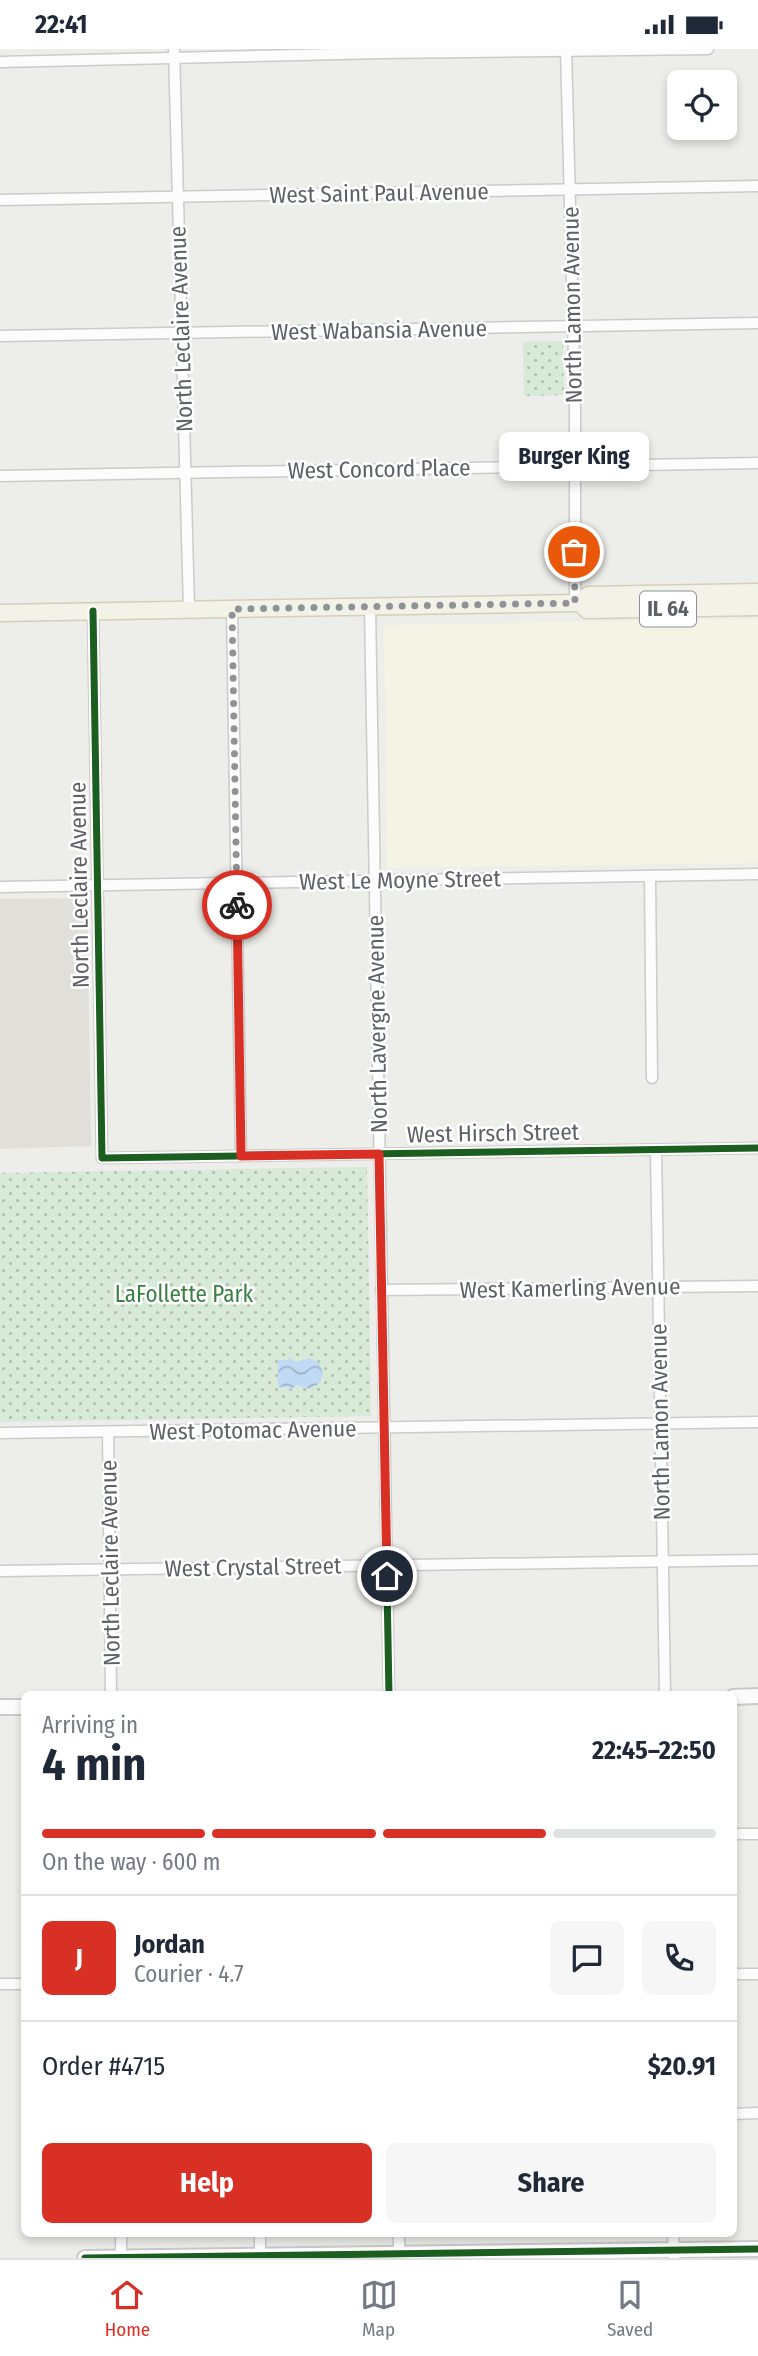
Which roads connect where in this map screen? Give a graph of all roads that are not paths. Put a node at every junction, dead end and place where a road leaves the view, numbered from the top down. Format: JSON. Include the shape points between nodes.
{"nodes":[{"id":1,"x":699,"y":49,"type":"edge"},
{"id":2,"x":708,"y":49,"type":"edge"},
{"id":3,"x":566,"y":50,"type":"edge"},
{"id":4,"x":174,"y":54,"type":"edge"},
{"id":5,"x":0,"y":62,"type":"edge"},
{"id":6,"x":758,"y":186,"type":"edge"},
{"id":7,"x":570,"y":190,"type":"junction"},
{"id":8,"x":177,"y":197,"type":"junction"},
{"id":9,"x":0,"y":200,"type":"edge"},
{"id":10,"x":758,"y":323,"type":"edge"},
{"id":11,"x":573,"y":327,"type":"junction"},
{"id":12,"x":181,"y":333,"type":"junction"},
{"id":13,"x":0,"y":336,"type":"edge"},
{"id":14,"x":758,"y":463,"type":"edge"},
{"id":15,"x":573,"y":465,"type":"junction"},
{"id":16,"x":185,"y":473,"type":"junction"},
{"id":17,"x":0,"y":476,"type":"edge"},
{"id":18,"x":758,"y":592,"type":"edge"},
{"id":19,"x":577,"y":603,"type":"junction"},
{"id":20,"x":370,"y":607,"type":"junction"},
{"id":21,"x":758,"y":607,"type":"edge"},
{"id":22,"x":232,"y":609,"type":"junction"},
{"id":23,"x":189,"y":610,"type":"junction"},
{"id":24,"x":93,"y":611,"type":"junction"},
{"id":25,"x":0,"y":613,"type":"edge"},
{"id":26,"x":758,"y":874,"type":"edge"},
{"id":27,"x":650,"y":876,"type":"junction"},
{"id":28,"x":374,"y":880,"type":"junction"},
{"id":29,"x":237,"y":883,"type":"junction"},
{"id":30,"x":98,"y":885,"type":"junction"},
{"id":31,"x":0,"y":887,"type":"edge"},
{"id":32,"x":652,"y":1078,"type":"dead end"},
{"id":33,"x":758,"y":1148,"type":"edge"},
{"id":34,"x":656,"y":1150,"type":"junction"},
{"id":35,"x":379,"y":1154,"type":"junction"},
{"id":36,"x":241,"y":1156,"type":"junction"},
{"id":37,"x":102,"y":1157,"type":"joint"},
{"id":38,"x":758,"y":1286,"type":"edge"},
{"id":39,"x":658,"y":1287,"type":"junction"},
{"id":40,"x":382,"y":1290,"type":"junction"},
{"id":41,"x":758,"y":1422,"type":"edge"},
{"id":42,"x":660,"y":1424,"type":"junction"},
{"id":43,"x":383,"y":1428,"type":"junction"},
{"id":44,"x":108,"y":1432,"type":"junction"},
{"id":45,"x":0,"y":1433,"type":"edge"},
{"id":46,"x":663,"y":1560,"type":"junction"},
{"id":47,"x":758,"y":1560,"type":"edge"},
{"id":48,"x":387,"y":1565,"type":"junction"},
{"id":49,"x":110,"y":1569,"type":"junction"},
{"id":50,"x":0,"y":1571,"type":"edge"},
{"id":51,"x":111,"y":1691,"type":"edge"},
{"id":52,"x":389,"y":1691,"type":"edge"},
{"id":53,"x":665,"y":1691,"type":"edge"},
{"id":54,"x":758,"y":1696,"type":"edge"},
{"id":55,"x":737,"y":1697,"type":"edge"},
{"id":56,"x":0,"y":1707,"type":"edge"},
{"id":57,"x":21,"y":1707,"type":"edge"},
{"id":58,"x":758,"y":1833,"type":"edge"},
{"id":59,"x":737,"y":1834,"type":"edge"},
{"id":60,"x":758,"y":1973,"type":"edge"},
{"id":61,"x":737,"y":1974,"type":"edge"},
{"id":62,"x":0,"y":1984,"type":"edge"},
{"id":63,"x":21,"y":1984,"type":"edge"},
{"id":64,"x":758,"y":2113,"type":"edge"},
{"id":65,"x":737,"y":2114,"type":"edge"},
{"id":66,"x":121,"y":2237,"type":"edge"},
{"id":67,"x":260,"y":2237,"type":"edge"},
{"id":68,"x":399,"y":2237,"type":"edge"},
{"id":69,"x":758,"y":2249,"type":"edge"},
{"id":70,"x":674,"y":2254,"type":"edge"},
{"id":71,"x":399,"y":2256,"type":"edge"},
{"id":72,"x":260,"y":2257,"type":"edge"},
{"id":73,"x":85,"y":2258,"type":"edge"},
{"id":74,"x":121,"y":2258,"type":"edge"}],
"edges":[{"from":1,"to":2,"type":"street"},
{"from":1,"to":3,"type":"street"},
{"from":3,"to":4,"type":"street"},
{"from":3,"to":7,"type":"street","name":"North Lamon Avenue"},
{"from":4,"to":5,"type":"street"},
{"from":4,"to":8,"type":"street","name":"North Leclaire Avenue"},
{"from":6,"to":7,"type":"street","name":"West Saint Paul Avenue"},
{"from":7,"to":8,"type":"street","name":"West Saint Paul Avenue"},
{"from":7,"to":11,"type":"street","name":"North Lamon Avenue"},
{"from":8,"to":9,"type":"street","name":"West Saint Paul Avenue"},
{"from":8,"to":12,"type":"street","name":"North Leclaire Avenue"},
{"from":10,"to":11,"type":"street","name":"West Wabansia Avenue"},
{"from":11,"to":12,"type":"street","name":"West Wabansia Avenue"},
{"from":11,"to":15,"type":"street","name":"North Lamon Avenue"},
{"from":12,"to":13,"type":"street","name":"West Wabansia Avenue"},
{"from":12,"to":16,"type":"street","name":"North Leclaire Avenue"},
{"from":14,"to":15,"type":"street","name":"West Concord Place"},
{"from":15,"to":16,"type":"street","name":"West Concord Place"},
{"from":15,"to":19,"type":"street","name":"North Lamon Avenue"},
{"from":16,"to":17,"type":"street","name":"West Concord Place"},
{"from":16,"to":23,"type":"street","name":"North Leclaire Avenue"},
{"from":18,"to":19,"type":"main road","number":"IL 64","via":[[588,595]]},
{"from":19,"to":20,"type":"main road","number":"IL 64"},
{"from":19,"to":21,"type":"main road","number":"IL 64","via":[[587,610]]},
{"from":20,"to":22,"type":"main road","number":"IL 64"},
{"from":20,"to":28,"type":"street","name":"North Lavergne Avenue"},
{"from":22,"to":23,"type":"main road","number":"IL 64"},
{"from":22,"to":29,"type":"street"},
{"from":23,"to":24,"type":"main road","number":"IL 64"},
{"from":24,"to":25,"type":"main road","number":"IL 64"},
{"from":24,"to":30,"type":"street","name":"North Leclaire Avenue"},
{"from":26,"to":27,"type":"street","name":"West Le Moyne Street"},
{"from":27,"to":28,"type":"street","name":"West Le Moyne Street"},
{"from":27,"to":32,"type":"street"},
{"from":28,"to":29,"type":"street","name":"West Le Moyne Street"},
{"from":28,"to":35,"type":"street","name":"North Lavergne Avenue"},
{"from":29,"to":30,"type":"street","name":"West Le Moyne Street"},
{"from":29,"to":36,"type":"street"},
{"from":30,"to":31,"type":"street","name":"West Le Moyne Street"},
{"from":30,"to":37,"type":"street","name":"North Leclaire Avenue"},
{"from":33,"to":34,"type":"street","name":"West Hirsch Street"},
{"from":34,"to":35,"type":"street","name":"West Hirsch Street"},
{"from":34,"to":39,"type":"street","name":"North Lamon Avenue"},
{"from":35,"to":36,"type":"street","name":"West Hirsch Street"},
{"from":35,"to":40,"type":"street","name":"North Lavergne Avenue"},
{"from":36,"to":37,"type":"street","name":"West Hirsch Street"},
{"from":38,"to":39,"type":"street","name":"West Kamerling Avenue"},
{"from":39,"to":40,"type":"street","name":"West Kamerling Avenue"},
{"from":39,"to":42,"type":"street","name":"North Lamon Avenue"},
{"from":40,"to":43,"type":"street","name":"North Lavergne Avenue"},
{"from":41,"to":42,"type":"street","name":"West Potomac Avenue"},
{"from":42,"to":43,"type":"street","name":"West Potomac Avenue"},
{"from":42,"to":46,"type":"street","name":"North Lamon Avenue"},
{"from":43,"to":44,"type":"street","name":"West Potomac Avenue"},
{"from":43,"to":48,"type":"street","name":"North Lavergne Avenue"},
{"from":44,"to":45,"type":"street","name":"West Potomac Avenue"},
{"from":44,"to":49,"type":"street","name":"North Leclaire Avenue"},
{"from":46,"to":47,"type":"street","name":"West Crystal Street"},
{"from":46,"to":48,"type":"street","name":"West Crystal Street"},
{"from":46,"to":53,"type":"street","name":"North Lamon Avenue"},
{"from":48,"to":49,"type":"street","name":"West Crystal Street"},
{"from":48,"to":52,"type":"street","name":"North Lavergne Avenue"},
{"from":49,"to":50,"type":"street","name":"West Crystal Street"},
{"from":49,"to":51,"type":"street","name":"North Leclaire Avenue"},
{"from":54,"to":55,"type":"street"},
{"from":56,"to":57,"type":"street"},
{"from":58,"to":59,"type":"street"},
{"from":60,"to":61,"type":"street"},
{"from":62,"to":63,"type":"street"},
{"from":64,"to":65,"type":"street"},
{"from":66,"to":74,"type":"street"},
{"from":67,"to":72,"type":"street"},
{"from":68,"to":71,"type":"street"},
{"from":69,"to":70,"type":"street"},
{"from":70,"to":71,"type":"street"},
{"from":71,"to":72,"type":"street"},
{"from":72,"to":74,"type":"street"},
{"from":73,"to":74,"type":"street"}]}
